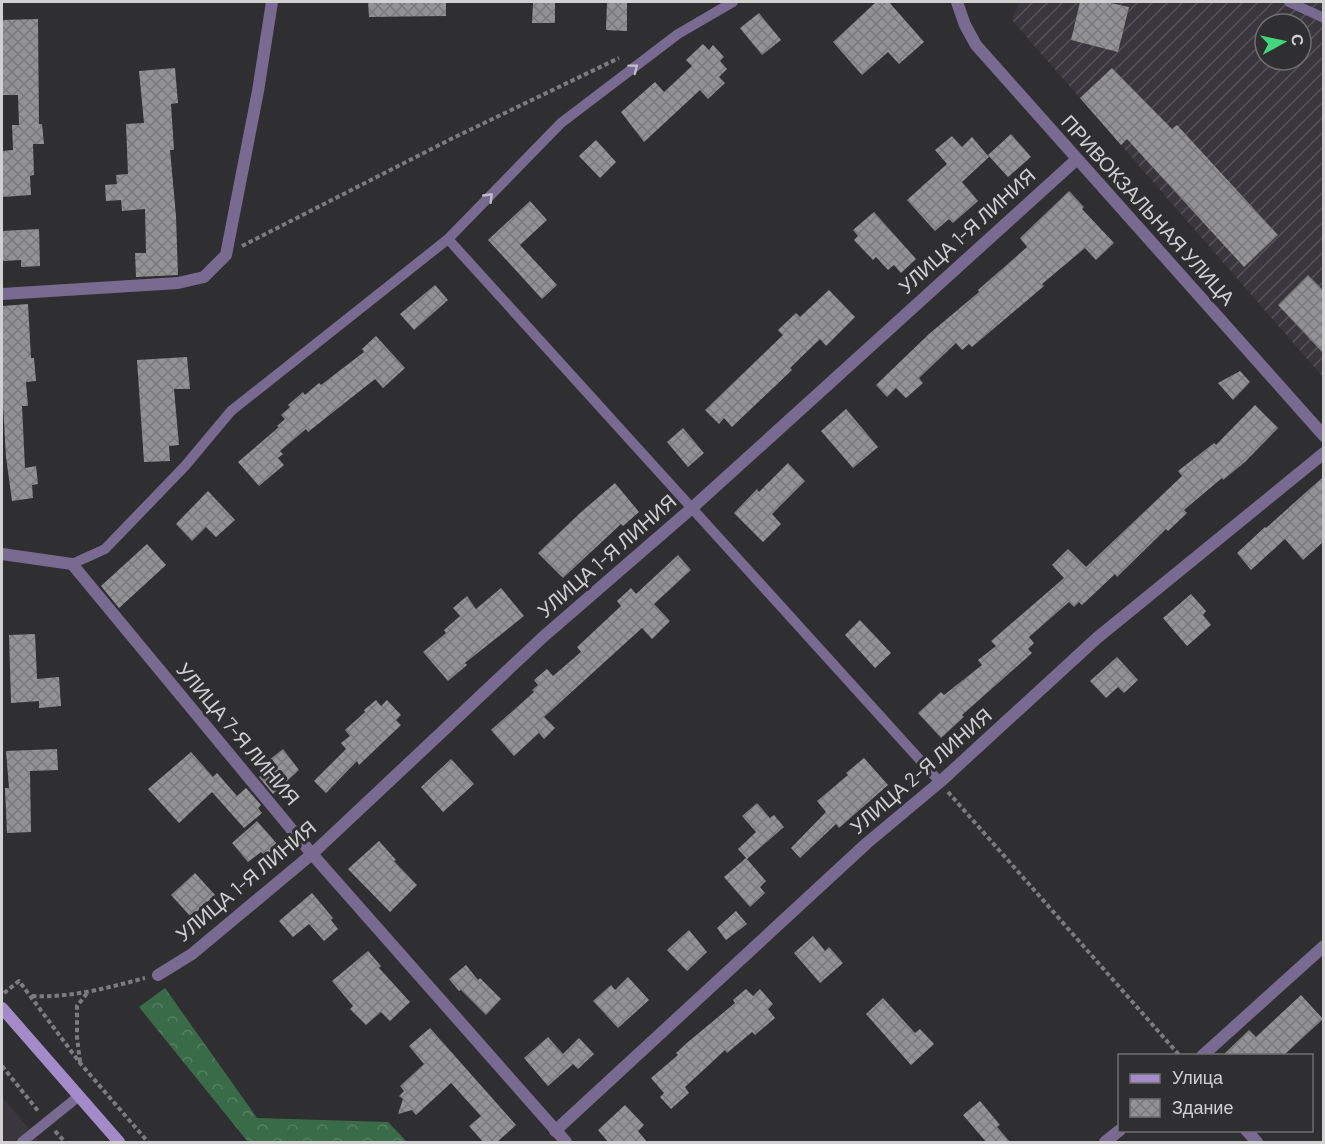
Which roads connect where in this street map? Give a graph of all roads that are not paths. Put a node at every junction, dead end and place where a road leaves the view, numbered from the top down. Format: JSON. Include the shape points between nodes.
{"nodes":[{"id":1,"x":272,"y":2,"type":"edge"},
{"id":2,"x":733,"y":2,"type":"edge"},
{"id":3,"x":957,"y":2,"type":"edge"},
{"id":4,"x":1288,"y":2,"type":"edge"},
{"id":5,"x":1323,"y":18,"type":"edge"},
{"id":6,"x":1076,"y":160,"type":"junction"},
{"id":7,"x":448,"y":239,"type":"junction"},
{"id":8,"x":2,"y":294,"type":"edge"},
{"id":9,"x":1323,"y":436,"type":"edge"},
{"id":10,"x":1323,"y":453,"type":"edge"},
{"id":11,"x":692,"y":508,"type":"junction"},
{"id":12,"x":2,"y":554,"type":"edge"},
{"id":13,"x":72,"y":564,"type":"junction"},
{"id":14,"x":940,"y":782,"type":"junction"},
{"id":15,"x":312,"y":854,"type":"junction"},
{"id":16,"x":1323,"y":946,"type":"edge"},
{"id":17,"x":158,"y":975,"type":"road end"},
{"id":18,"x":2,"y":1008,"type":"edge"},
{"id":19,"x":1204,"y":1054,"type":"edge"},
{"id":20,"x":79,"y":1096,"type":"junction"},
{"id":21,"x":555,"y":1131,"type":"junction"},
{"id":22,"x":1118,"y":1131,"type":"edge"},
{"id":23,"x":22,"y":1143,"type":"edge"},
{"id":24,"x":119,"y":1143,"type":"edge"},
{"id":25,"x":566,"y":1143,"type":"edge"},
{"id":26,"x":1106,"y":1143,"type":"edge"}],
"edges":[{"from":1,"to":8,"type":"street","via":[[225,255],[204,277],[178,283]]},
{"from":7,"to":2,"type":"lane","one_way":true,"via":[[561,123],[678,34]]},
{"from":3,"to":6,"type":"street","name":"ПРИВОКЗАЛЬНАЯ УЛИЦА","via":[[976,45]]},
{"from":4,"to":5,"type":"lane"},
{"from":6,"to":9,"type":"street","name":"ПРИВОКЗАЛЬНАЯ УЛИЦА"},
{"from":6,"to":11,"type":"street","name":"УЛИЦА 1-Я ЛИНИЯ"},
{"from":7,"to":11,"type":"lane"},
{"from":7,"to":13,"type":"lane","via":[[231,411],[185,466],[105,549]]},
{"from":10,"to":14,"type":"street","name":"УЛИЦА 2-Я ЛИНИЯ","via":[[1097,638]]},
{"from":11,"to":14,"type":"lane"},
{"from":11,"to":15,"type":"street","name":"УЛИЦА 1-Я ЛИНИЯ","via":[[543,637]]},
{"from":12,"to":13,"type":"street"},
{"from":13,"to":15,"type":"street","name":"УЛИЦА 7-Я ЛИНИЯ"},
{"from":14,"to":21,"type":"street","name":"УЛИЦА 2-Я ЛИНИЯ","via":[[867,843]]},
{"from":15,"to":17,"type":"street","name":"УЛИЦА 1-Я ЛИНИЯ","via":[[192,954]]},
{"from":15,"to":21,"type":"street","name":"УЛИЦА 7-Я ЛИНИЯ"},
{"from":16,"to":19,"type":"street"},
{"from":18,"to":20,"type":"main road"},
{"from":20,"to":23,"type":"lane"},
{"from":20,"to":24,"type":"main road"},
{"from":21,"to":25,"type":"street","name":"УЛИЦА 7-Я ЛИНИЯ"},
{"from":22,"to":26,"type":"street"}]}
